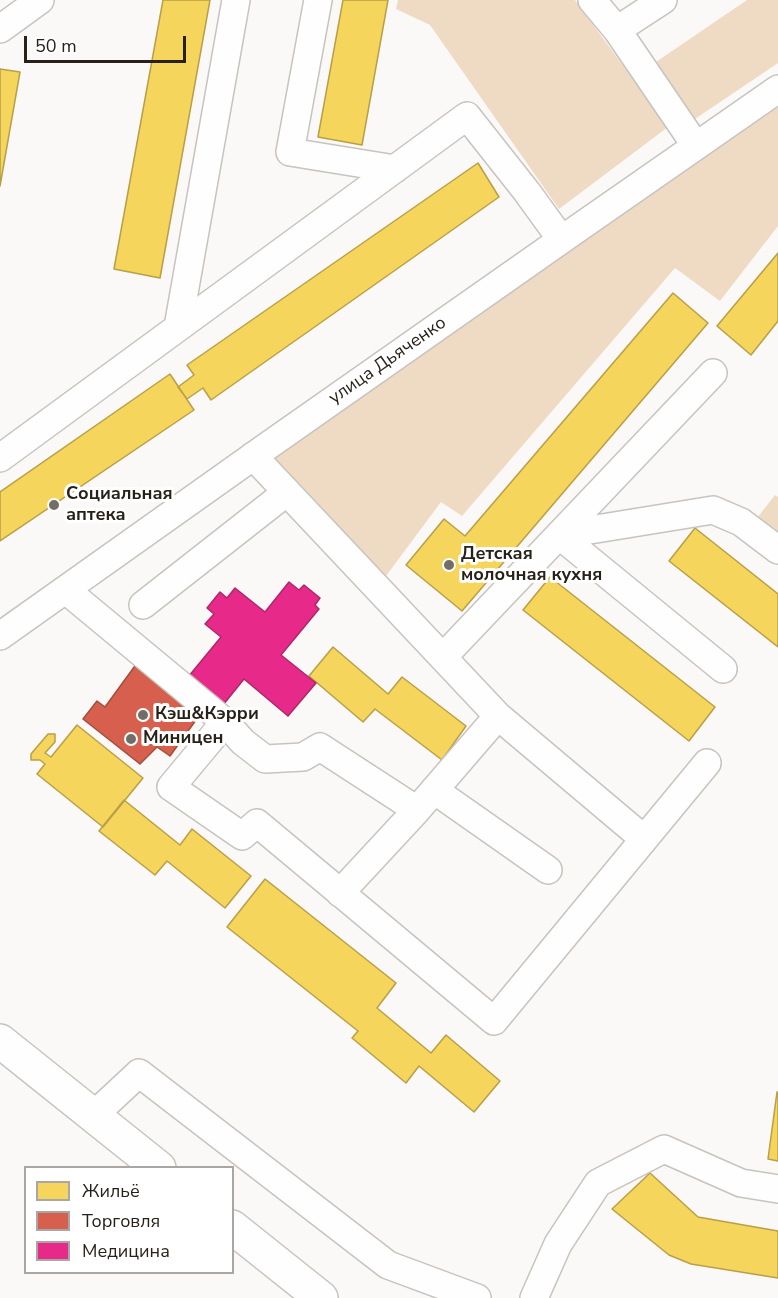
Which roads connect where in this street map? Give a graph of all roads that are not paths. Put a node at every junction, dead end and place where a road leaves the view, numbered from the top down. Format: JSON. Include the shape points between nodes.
{"nodes":[{"id":1,"x":40,"y":0,"type":"edge"},
{"id":2,"x":236,"y":0,"type":"edge"},
{"id":3,"x":318,"y":0,"type":"edge"},
{"id":4,"x":592,"y":0,"type":"edge"},
{"id":5,"x":663,"y":0,"type":"edge"},
{"id":6,"x":0,"y":28,"type":"edge"},
{"id":7,"x":617,"y":30,"type":"junction"},
{"id":8,"x":778,"y":88,"type":"edge"},
{"id":9,"x":696,"y":146,"type":"junction"},
{"id":10,"x":395,"y":169,"type":"junction"},
{"id":11,"x":561,"y":239,"type":"junction"},
{"id":12,"x":178,"y":327,"type":"junction"},
{"id":13,"x":713,"y":373,"type":"dead end"},
{"id":14,"x":253,"y":456,"type":"junction"},
{"id":15,"x":0,"y":458,"type":"edge"},
{"id":16,"x":287,"y":492,"type":"junction"},
{"id":17,"x":559,"y":535,"type":"junction"},
{"id":18,"x":778,"y":550,"type":"edge"},
{"id":19,"x":67,"y":591,"type":"junction"},
{"id":20,"x":143,"y":605,"type":"dead end"},
{"id":21,"x":4,"y":625,"type":"edge"},
{"id":22,"x":443,"y":657,"type":"junction"},
{"id":23,"x":723,"y":669,"type":"dead end"},
{"id":24,"x":498,"y":716,"type":"junction"},
{"id":25,"x":225,"y":722,"type":"junction"},
{"id":26,"x":707,"y":763,"type":"dead end"},
{"id":27,"x":434,"y":790,"type":"junction"},
{"id":28,"x":417,"y":810,"type":"junction"},
{"id":29,"x":644,"y":839,"type":"junction"},
{"id":30,"x":548,"y":870,"type":"dead end"},
{"id":31,"x":340,"y":893,"type":"junction"},
{"id":32,"x":0,"y":1041,"type":"edge"},
{"id":33,"x":94,"y":1115,"type":"junction"},
{"id":34,"x":158,"y":1166,"type":"edge"},
{"id":35,"x":778,"y":1189,"type":"edge"},
{"id":36,"x":234,"y":1229,"type":"edge"},
{"id":37,"x":311,"y":1293,"type":"edge"},
{"id":38,"x":477,"y":1298,"type":"edge"},
{"id":39,"x":534,"y":1298,"type":"edge"}],
"edges":[{"from":1,"to":6,"type":"street"},
{"from":2,"to":12,"type":"street"},
{"from":3,"to":10,"type":"street","via":[[290,152]]},
{"from":4,"to":7,"type":"street"},
{"from":5,"to":7,"type":"street"},
{"from":7,"to":9,"type":"street"},
{"from":8,"to":9,"type":"street","name":"улица Дьяченко"},
{"from":9,"to":11,"type":"street","name":"улица Дьяченко"},
{"from":10,"to":11,"type":"street","via":[[467,116]]},
{"from":10,"to":12,"type":"street"},
{"from":11,"to":14,"type":"street","name":"улица Дьяченко"},
{"from":12,"to":15,"type":"street"},
{"from":13,"to":17,"type":"street"},
{"from":14,"to":16,"type":"street"},
{"from":14,"to":19,"type":"street","name":"улица Дьяченко"},
{"from":16,"to":20,"type":"street"},
{"from":16,"to":22,"type":"street"},
{"from":17,"to":18,"type":"street","via":[[713,510],[741,522]]},
{"from":17,"to":22,"type":"street"},
{"from":17,"to":23,"type":"street"},
{"from":19,"to":21,"type":"street","name":"улица Дьяченко"},
{"from":19,"to":25,"type":"street"},
{"from":22,"to":24,"type":"street"},
{"from":24,"to":27,"type":"street"},
{"from":24,"to":29,"type":"street"},
{"from":25,"to":28,"type":"street","via":[[265,759],[303,757],[320,747]]},
{"from":25,"to":31,"type":"street","via":[[171,787],[242,836],[256,822]]},
{"from":26,"to":29,"type":"street"},
{"from":27,"to":28,"type":"street"},
{"from":27,"to":30,"type":"street"},
{"from":28,"to":31,"type":"street"},
{"from":29,"to":31,"type":"street","via":[[494,1021]]},
{"from":32,"to":33,"type":"main road"},
{"from":33,"to":34,"type":"main road"},
{"from":33,"to":38,"type":"street","via":[[139,1073],[388,1265]]},
{"from":35,"to":39,"type":"street","via":[[741,1183],[664,1149],[598,1183],[558,1244]]},
{"from":36,"to":37,"type":"main road"}]}
